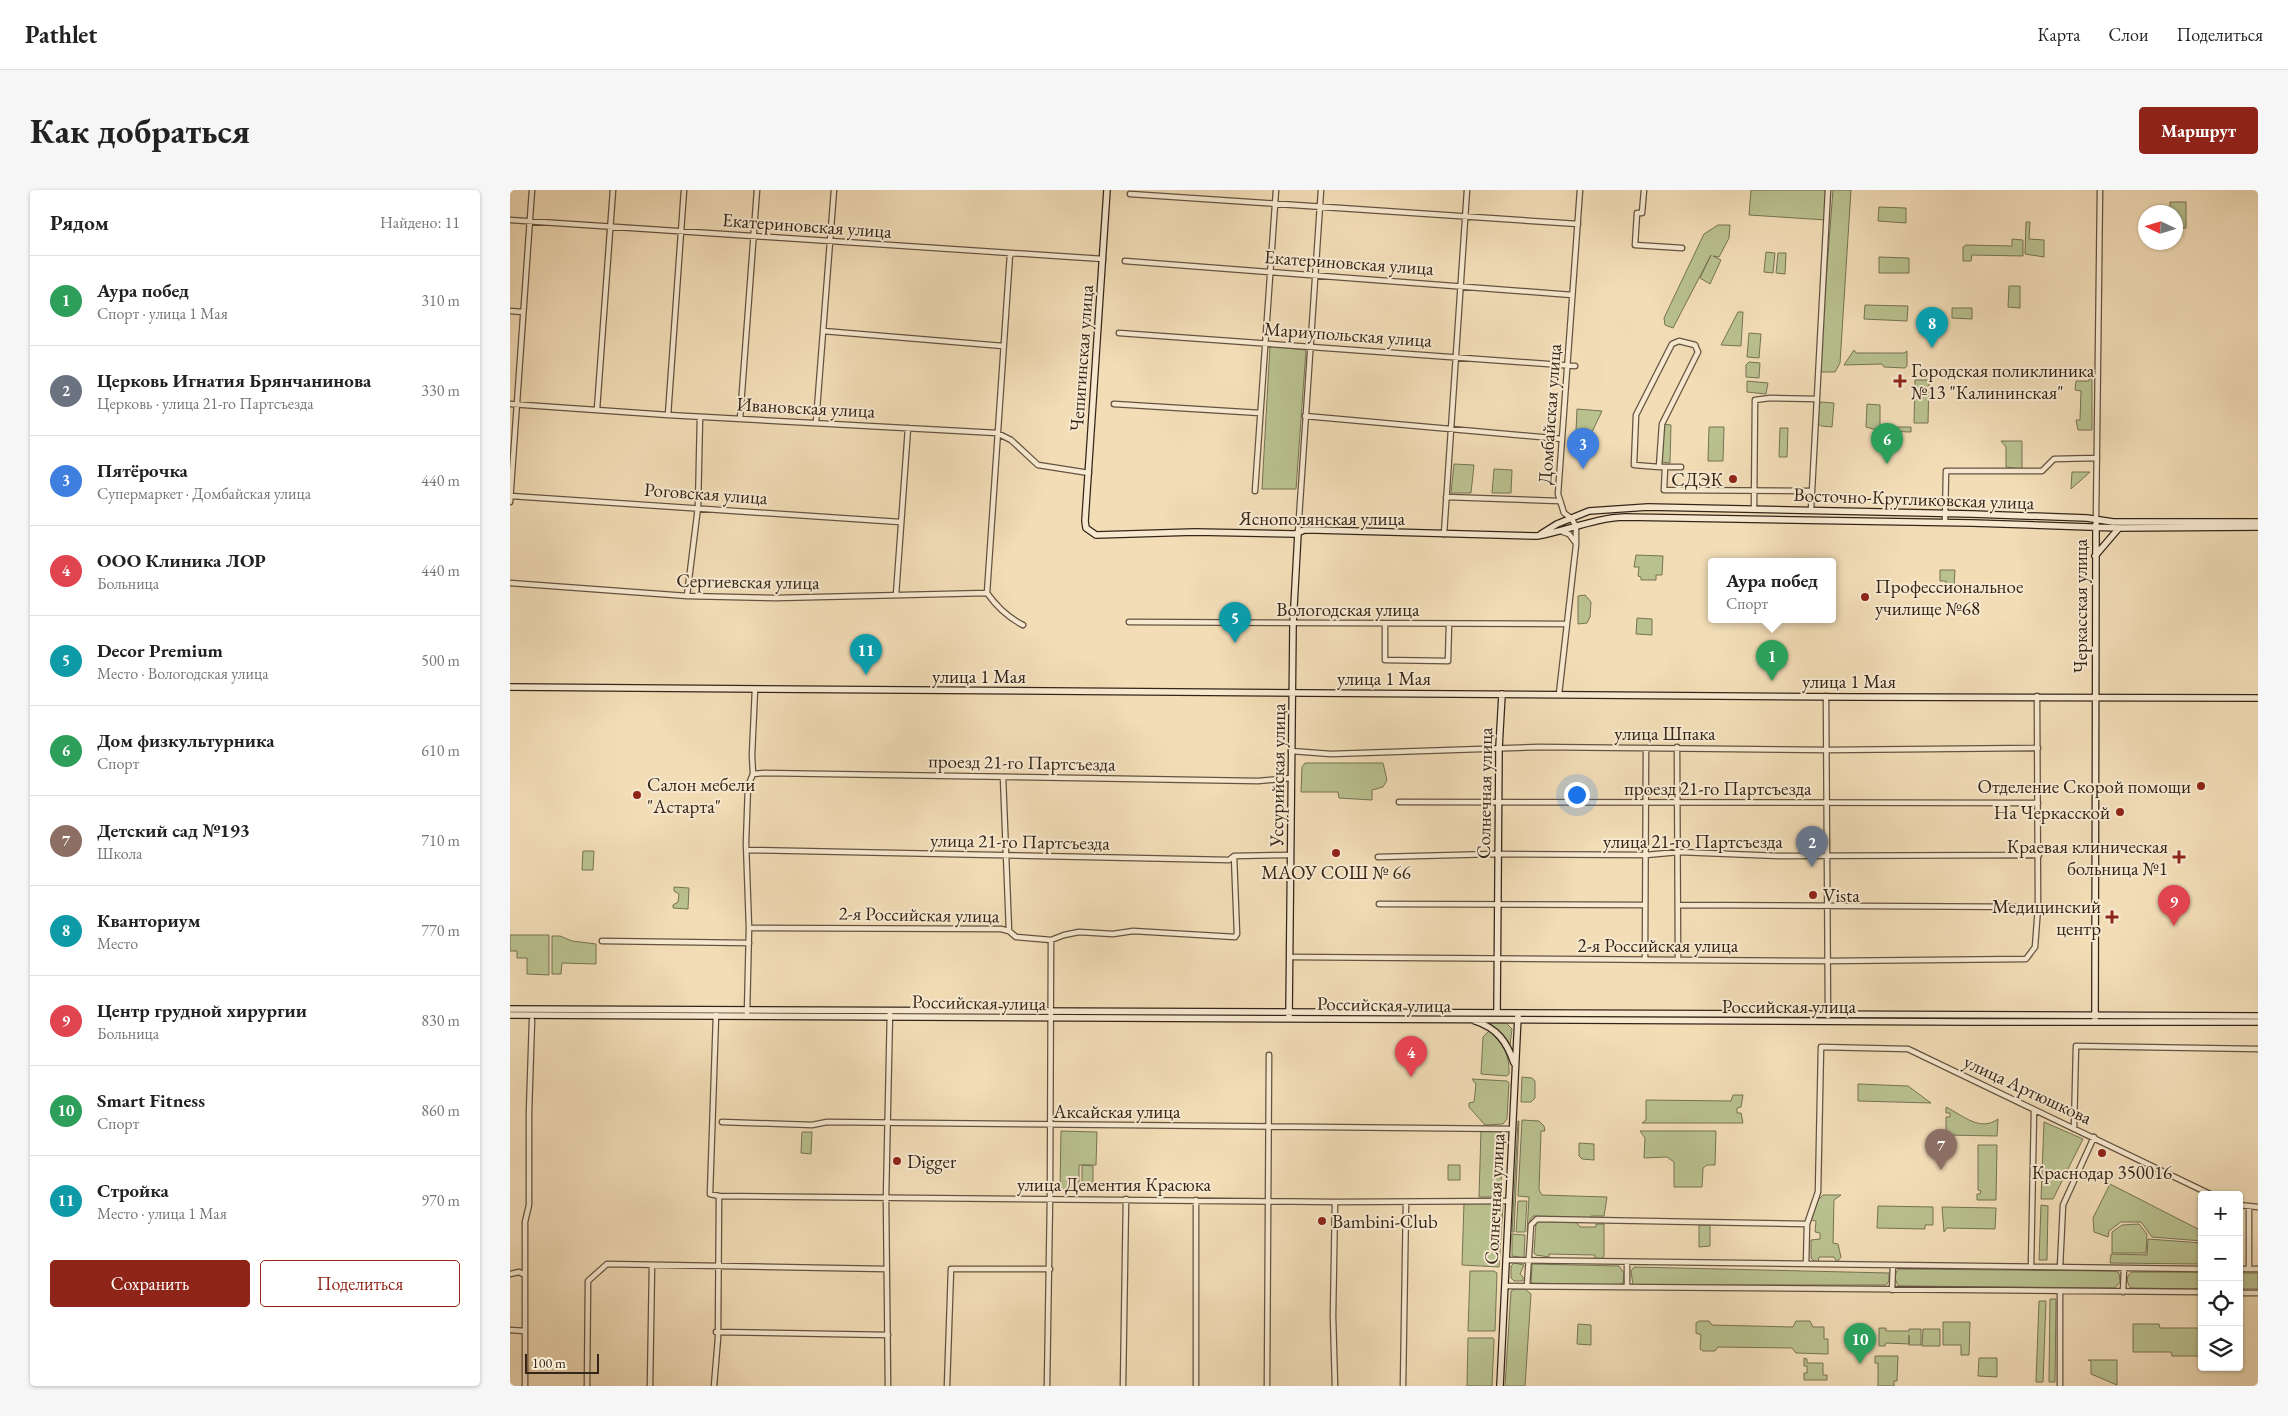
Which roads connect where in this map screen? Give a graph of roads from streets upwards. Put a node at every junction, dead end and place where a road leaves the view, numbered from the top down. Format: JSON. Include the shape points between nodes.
{"nodes":[{"id":1,"x":532,"y":190,"type":"edge"},
{"id":2,"x":613,"y":190,"type":"edge"},
{"id":3,"x":684,"y":190,"type":"edge"},
{"id":4,"x":757,"y":190,"type":"edge"},
{"id":5,"x":834,"y":190,"type":"edge"},
{"id":6,"x":1108,"y":190,"type":"edge"},
{"id":7,"x":1276,"y":190,"type":"edge"},
{"id":8,"x":1321,"y":190,"type":"edge"},
{"id":9,"x":1467,"y":190,"type":"edge"},
{"id":10,"x":1580,"y":190,"type":"edge"},
{"id":11,"x":1644,"y":190,"type":"edge"},
{"id":12,"x":1828,"y":190,"type":"edge"},
{"id":13,"x":2100,"y":190,"type":"edge"},
{"id":14,"x":1130,"y":194,"type":"dead end"},
{"id":15,"x":1276,"y":203,"type":"junction"},
{"id":16,"x":1320,"y":206,"type":"junction"},
{"id":17,"x":1465,"y":216,"type":"junction"},
{"id":18,"x":510,"y":220,"type":"edge"},
{"id":19,"x":529,"y":221,"type":"junction"},
{"id":20,"x":1578,"y":224,"type":"junction"},
{"id":21,"x":611,"y":226,"type":"junction"},
{"id":22,"x":681,"y":231,"type":"junction"},
{"id":23,"x":754,"y":237,"type":"junction"},
{"id":24,"x":830,"y":242,"type":"junction"},
{"id":25,"x":1682,"y":248,"type":"dead end"},
{"id":26,"x":1010,"y":254,"type":"junction"},
{"id":27,"x":1103,"y":259,"type":"junction"},
{"id":28,"x":1125,"y":261,"type":"dead end"},
{"id":29,"x":1271,"y":271,"type":"junction"},
{"id":30,"x":1316,"y":275,"type":"junction"},
{"id":31,"x":1460,"y":286,"type":"junction"},
{"id":32,"x":1572,"y":294,"type":"junction"},
{"id":33,"x":510,"y":311,"type":"edge"},
{"id":34,"x":523,"y":312,"type":"junction"},
{"id":35,"x":824,"y":331,"type":"junction"},
{"id":36,"x":1119,"y":333,"type":"dead end"},
{"id":37,"x":1266,"y":342,"type":"junction"},
{"id":38,"x":1003,"y":346,"type":"junction"},
{"id":39,"x":1310,"y":346,"type":"junction"},
{"id":40,"x":1456,"y":357,"type":"junction"},
{"id":41,"x":1567,"y":366,"type":"junction"},
{"id":42,"x":1575,"y":366,"type":"dead end"},
{"id":43,"x":1816,"y":399,"type":"junction"},
{"id":44,"x":510,"y":404,"type":"edge"},
{"id":45,"x":516,"y":404,"type":"junction"},
{"id":46,"x":1114,"y":404,"type":"dead end"},
{"id":47,"x":597,"y":409,"type":"junction"},
{"id":48,"x":1260,"y":413,"type":"junction"},
{"id":49,"x":668,"y":415,"type":"junction"},
{"id":50,"x":1306,"y":416,"type":"junction"},
{"id":51,"x":700,"y":417,"type":"junction"},
{"id":52,"x":740,"y":419,"type":"junction"},
{"id":53,"x":816,"y":422,"type":"junction"},
{"id":54,"x":908,"y":428,"type":"junction"},
{"id":55,"x":1451,"y":429,"type":"junction"},
{"id":56,"x":997,"y":433,"type":"junction"},
{"id":57,"x":1562,"y":439,"type":"junction"},
{"id":58,"x":2097,"y":458,"type":"junction"},
{"id":59,"x":1659,"y":466,"type":"junction"},
{"id":60,"x":1665,"y":467,"type":"junction"},
{"id":61,"x":1680,"y":467,"type":"dead end"},
{"id":62,"x":1089,"y":472,"type":"junction"},
{"id":63,"x":1754,"y":490,"type":"junction"},
{"id":64,"x":1255,"y":491,"type":"dead end"},
{"id":65,"x":1812,"y":492,"type":"junction"},
{"id":66,"x":510,"y":496,"type":"edge"},
{"id":67,"x":1446,"y":497,"type":"junction"},
{"id":68,"x":1559,"y":501,"type":"junction"},
{"id":69,"x":510,"y":502,"type":"edge"},
{"id":70,"x":698,"y":507,"type":"junction"},
{"id":71,"x":1624,"y":508,"type":"junction"},
{"id":72,"x":1754,"y":509,"type":"junction"},
{"id":73,"x":1811,"y":510,"type":"junction"},
{"id":74,"x":1945,"y":513,"type":"junction"},
{"id":75,"x":1624,"y":517,"type":"junction"},
{"id":76,"x":1571,"y":518,"type":"junction"},
{"id":77,"x":2096,"y":519,"type":"junction"},
{"id":78,"x":900,"y":522,"type":"junction"},
{"id":79,"x":1945,"y":522,"type":"junction"},
{"id":80,"x":2258,"y":522,"type":"edge"},
{"id":81,"x":1576,"y":526,"type":"junction"},
{"id":82,"x":2096,"y":527,"type":"junction"},
{"id":83,"x":2258,"y":527,"type":"edge"},
{"id":84,"x":2119,"y":528,"type":"junction"},
{"id":85,"x":1563,"y":532,"type":"junction"},
{"id":86,"x":1298,"y":533,"type":"junction"},
{"id":87,"x":1444,"y":534,"type":"junction"},
{"id":88,"x":1107,"y":536,"type":"joint"},
{"id":89,"x":1537,"y":536,"type":"junction"},
{"id":90,"x":1576,"y":545,"type":"junction"},
{"id":91,"x":2095,"y":556,"type":"junction"},
{"id":92,"x":510,"y":583,"type":"edge"},
{"id":93,"x":986,"y":593,"type":"junction"},
{"id":94,"x":896,"y":595,"type":"junction"},
{"id":95,"x":687,"y":596,"type":"junction"},
{"id":96,"x":1128,"y":622,"type":"dead end"},
{"id":97,"x":1293,"y":624,"type":"junction"},
{"id":98,"x":1385,"y":624,"type":"junction"},
{"id":99,"x":1449,"y":624,"type":"junction"},
{"id":100,"x":1567,"y":624,"type":"junction"},
{"id":101,"x":1023,"y":625,"type":"dead end"},
{"id":102,"x":510,"y":687,"type":"edge"},
{"id":103,"x":755,"y":688,"type":"junction"},
{"id":104,"x":1293,"y":693,"type":"junction"},
{"id":105,"x":1502,"y":694,"type":"junction"},
{"id":106,"x":1560,"y":694,"type":"junction"},
{"id":107,"x":1826,"y":696,"type":"junction"},
{"id":108,"x":2038,"y":696,"type":"junction"},
{"id":109,"x":2094,"y":697,"type":"junction"},
{"id":110,"x":2258,"y":698,"type":"edge"},
{"id":111,"x":1677,"y":747,"type":"junction"},
{"id":112,"x":1499,"y":748,"type":"junction"},
{"id":113,"x":1646,"y":748,"type":"junction"},
{"id":114,"x":2038,"y":748,"type":"junction"},
{"id":115,"x":1827,"y":750,"type":"junction"},
{"id":116,"x":1292,"y":751,"type":"junction"},
{"id":117,"x":753,"y":774,"type":"junction"},
{"id":118,"x":1003,"y":777,"type":"junction"},
{"id":119,"x":1291,"y":778,"type":"junction"},
{"id":120,"x":1678,"y":801,"type":"junction"},
{"id":121,"x":1399,"y":802,"type":"dead end"},
{"id":122,"x":1498,"y":802,"type":"junction"},
{"id":123,"x":1645,"y":803,"type":"junction"},
{"id":124,"x":1827,"y":803,"type":"junction"},
{"id":125,"x":2038,"y":803,"type":"junction"},
{"id":126,"x":748,"y":850,"type":"junction"},
{"id":127,"x":1679,"y":852,"type":"junction"},
{"id":128,"x":1498,"y":854,"type":"junction"},
{"id":129,"x":1006,"y":855,"type":"junction"},
{"id":130,"x":1290,"y":855,"type":"junction"},
{"id":131,"x":1646,"y":855,"type":"junction"},
{"id":132,"x":2039,"y":855,"type":"junction"},
{"id":133,"x":1234,"y":856,"type":"junction"},
{"id":134,"x":1828,"y":856,"type":"junction"},
{"id":135,"x":1378,"y":857,"type":"dead end"},
{"id":136,"x":1378,"y":904,"type":"dead end"},
{"id":137,"x":1498,"y":905,"type":"junction"},
{"id":138,"x":1645,"y":905,"type":"junction"},
{"id":139,"x":1679,"y":905,"type":"junction"},
{"id":140,"x":1827,"y":905,"type":"junction"},
{"id":141,"x":2038,"y":907,"type":"junction"},
{"id":142,"x":749,"y":928,"type":"junction"},
{"id":143,"x":1009,"y":931,"type":"junction"},
{"id":144,"x":1051,"y":940,"type":"junction"},
{"id":145,"x":602,"y":941,"type":"dead end"},
{"id":146,"x":748,"y":943,"type":"junction"},
{"id":147,"x":1290,"y":957,"type":"junction"},
{"id":148,"x":1498,"y":960,"type":"junction"},
{"id":149,"x":1645,"y":960,"type":"junction"},
{"id":150,"x":1678,"y":960,"type":"junction"},
{"id":151,"x":1828,"y":961,"type":"junction"},
{"id":152,"x":510,"y":1009,"type":"edge"},
{"id":153,"x":747,"y":1013,"type":"junction"},
{"id":154,"x":890,"y":1013,"type":"junction"},
{"id":155,"x":1497,"y":1013,"type":"junction"},
{"id":156,"x":510,"y":1015,"type":"edge"},
{"id":157,"x":716,"y":1015,"type":"junction"},
{"id":158,"x":1051,"y":1015,"type":"junction"},
{"id":159,"x":1289,"y":1015,"type":"junction"},
{"id":160,"x":1518,"y":1016,"type":"junction"},
{"id":161,"x":1828,"y":1016,"type":"junction"},
{"id":162,"x":2258,"y":1016,"type":"edge"},
{"id":163,"x":532,"y":1020,"type":"dead end"},
{"id":164,"x":1470,"y":1020,"type":"junction"},
{"id":165,"x":2095,"y":1020,"type":"junction"},
{"id":166,"x":2258,"y":1022,"type":"edge"},
{"id":167,"x":2258,"y":1049,"type":"edge"},
{"id":168,"x":1269,"y":1055,"type":"dead end"},
{"id":169,"x":1516,"y":1068,"type":"junction"},
{"id":170,"x":2034,"y":1110,"type":"junction"},
{"id":171,"x":722,"y":1122,"type":"dead end"},
{"id":172,"x":888,"y":1123,"type":"junction"},
{"id":173,"x":1050,"y":1125,"type":"junction"},
{"id":174,"x":1269,"y":1126,"type":"junction"},
{"id":175,"x":1512,"y":1129,"type":"junction"},
{"id":176,"x":2074,"y":1129,"type":"junction"},
{"id":177,"x":2094,"y":1137,"type":"junction"},
{"id":178,"x":2204,"y":1191,"type":"edge"},
{"id":179,"x":719,"y":1196,"type":"junction"},
{"id":180,"x":886,"y":1198,"type":"junction"},
{"id":181,"x":1050,"y":1198,"type":"junction"},
{"id":182,"x":1126,"y":1199,"type":"junction"},
{"id":183,"x":1196,"y":1200,"type":"junction"},
{"id":184,"x":1268,"y":1201,"type":"junction"},
{"id":185,"x":1509,"y":1201,"type":"junction"},
{"id":186,"x":1335,"y":1202,"type":"junction"},
{"id":187,"x":1406,"y":1202,"type":"junction"},
{"id":188,"x":2243,"y":1206,"type":"edge"},
{"id":189,"x":2249,"y":1207,"type":"junction"},
{"id":190,"x":2258,"y":1207,"type":"edge"},
{"id":191,"x":1807,"y":1224,"type":"junction"},
{"id":192,"x":1506,"y":1260,"type":"junction"},
{"id":193,"x":1528,"y":1261,"type":"junction"},
{"id":194,"x":1627,"y":1262,"type":"junction"},
{"id":195,"x":652,"y":1264,"type":"junction"},
{"id":196,"x":1806,"y":1264,"type":"junction"},
{"id":197,"x":1893,"y":1265,"type":"junction"},
{"id":198,"x":719,"y":1267,"type":"junction"},
{"id":199,"x":2031,"y":1267,"type":"junction"},
{"id":200,"x":2060,"y":1267,"type":"junction"},
{"id":201,"x":2124,"y":1268,"type":"junction"},
{"id":202,"x":886,"y":1269,"type":"junction"},
{"id":203,"x":1050,"y":1269,"type":"junction"},
{"id":204,"x":2198,"y":1269,"type":"edge"},
{"id":205,"x":2243,"y":1269,"type":"edge"},
{"id":206,"x":2249,"y":1269,"type":"junction"},
{"id":207,"x":2258,"y":1269,"type":"edge"},
{"id":208,"x":510,"y":1274,"type":"edge"},
{"id":209,"x":525,"y":1275,"type":"junction"},
{"id":210,"x":1505,"y":1286,"type":"junction"},
{"id":211,"x":1527,"y":1286,"type":"junction"},
{"id":212,"x":1627,"y":1287,"type":"junction"},
{"id":213,"x":1892,"y":1290,"type":"junction"},
{"id":214,"x":2060,"y":1291,"type":"junction"},
{"id":215,"x":2123,"y":1292,"type":"junction"},
{"id":216,"x":2198,"y":1292,"type":"edge"},
{"id":217,"x":2243,"y":1293,"type":"edge"},
{"id":218,"x":2258,"y":1293,"type":"edge"},
{"id":219,"x":510,"y":1330,"type":"edge"},
{"id":220,"x":525,"y":1331,"type":"junction"},
{"id":221,"x":716,"y":1332,"type":"junction"},
{"id":222,"x":888,"y":1335,"type":"junction"},
{"id":223,"x":525,"y":1386,"type":"edge"},
{"id":224,"x":587,"y":1386,"type":"edge"},
{"id":225,"x":650,"y":1386,"type":"edge"},
{"id":226,"x":714,"y":1386,"type":"edge"},
{"id":227,"x":888,"y":1386,"type":"edge"},
{"id":228,"x":948,"y":1386,"type":"edge"},
{"id":229,"x":1047,"y":1386,"type":"edge"},
{"id":230,"x":1123,"y":1386,"type":"edge"},
{"id":231,"x":1196,"y":1386,"type":"edge"},
{"id":232,"x":1267,"y":1386,"type":"edge"},
{"id":233,"x":1335,"y":1386,"type":"edge"},
{"id":234,"x":1403,"y":1386,"type":"edge"},
{"id":235,"x":1500,"y":1386,"type":"edge"},
{"id":236,"x":2060,"y":1386,"type":"edge"}],
"edges":[{"from":1,"to":19,"type":"street"},
{"from":2,"to":21,"type":"street"},
{"from":3,"to":22,"type":"street"},
{"from":4,"to":23,"type":"street"},
{"from":5,"to":24,"type":"street"},
{"from":6,"to":27,"type":"street","name":"Чепигинская улица"},
{"from":7,"to":15,"type":"street"},
{"from":8,"to":16,"type":"street"},
{"from":9,"to":17,"type":"street"},
{"from":10,"to":20,"type":"street","name":"Домбайская улица"},
{"from":11,"to":25,"type":"street","via":[[1642,213],[1637,212],[1635,245]]},
{"from":12,"to":43,"type":"street"},
{"from":13,"to":58,"type":"street","name":"Черкасская улица"},
{"from":14,"to":15,"type":"street"},
{"from":15,"to":16,"type":"street"},
{"from":15,"to":29,"type":"street"},
{"from":16,"to":17,"type":"street"},
{"from":16,"to":30,"type":"street"},
{"from":17,"to":20,"type":"street"},
{"from":17,"to":31,"type":"street"},
{"from":18,"to":19,"type":"street","name":"Екатериновская улица"},
{"from":19,"to":21,"type":"street","name":"Екатериновская улица"},
{"from":19,"to":34,"type":"street"},
{"from":20,"to":32,"type":"street","name":"Домбайская улица"},
{"from":21,"to":22,"type":"street","name":"Екатериновская улица"},
{"from":21,"to":47,"type":"street"},
{"from":22,"to":23,"type":"street","name":"Екатериновская улица"},
{"from":22,"to":49,"type":"street"},
{"from":23,"to":24,"type":"street","name":"Екатериновская улица"},
{"from":23,"to":52,"type":"street"},
{"from":24,"to":26,"type":"street","name":"Екатериновская улица"},
{"from":24,"to":35,"type":"street"},
{"from":26,"to":27,"type":"street","name":"Екатериновская улица"},
{"from":26,"to":38,"type":"street"},
{"from":27,"to":62,"type":"street","name":"Чепигинская улица"},
{"from":28,"to":29,"type":"street","name":"Екатериновская улица"},
{"from":29,"to":30,"type":"street","name":"Екатериновская улица"},
{"from":29,"to":37,"type":"street"},
{"from":30,"to":31,"type":"street","name":"Екатериновская улица"},
{"from":30,"to":39,"type":"street"},
{"from":31,"to":32,"type":"street","name":"Екатериновская улица"},
{"from":31,"to":40,"type":"street"},
{"from":32,"to":41,"type":"street","name":"Домбайская улица"},
{"from":33,"to":34,"type":"street"},
{"from":34,"to":45,"type":"street"},
{"from":35,"to":38,"type":"street"},
{"from":35,"to":53,"type":"street"},
{"from":36,"to":37,"type":"street","name":"Мариупольская улица"},
{"from":37,"to":39,"type":"street","name":"Мариупольская улица"},
{"from":37,"to":48,"type":"street"},
{"from":38,"to":56,"type":"street"},
{"from":39,"to":40,"type":"street","name":"Мариупольская улица"},
{"from":39,"to":50,"type":"street"},
{"from":40,"to":41,"type":"street","name":"Мариупольская улица"},
{"from":40,"to":55,"type":"street"},
{"from":41,"to":42,"type":"street","name":"Мариупольская улица"},
{"from":41,"to":57,"type":"street","name":"Домбайская улица"},
{"from":43,"to":63,"type":"street","via":[[1755,400]]},
{"from":43,"to":65,"type":"street"},
{"from":44,"to":45,"type":"street","name":"Ивановская улица"},
{"from":45,"to":47,"type":"street","name":"Ивановская улица"},
{"from":45,"to":66,"type":"street"},
{"from":46,"to":48,"type":"street"},
{"from":47,"to":49,"type":"street","name":"Ивановская улица"},
{"from":48,"to":64,"type":"street"},
{"from":49,"to":51,"type":"street","name":"Ивановская улица"},
{"from":50,"to":55,"type":"street"},
{"from":50,"to":86,"type":"street"},
{"from":51,"to":52,"type":"street","name":"Ивановская улица"},
{"from":51,"to":70,"type":"street"},
{"from":52,"to":53,"type":"street","name":"Ивановская улица"},
{"from":53,"to":54,"type":"street","name":"Ивановская улица"},
{"from":54,"to":56,"type":"street","name":"Ивановская улица"},
{"from":54,"to":78,"type":"street"},
{"from":55,"to":57,"type":"street"},
{"from":55,"to":67,"type":"street"},
{"from":56,"to":62,"type":"street","name":"Ивановская улица","via":[[1012,440],[1038,465]]},
{"from":56,"to":93,"type":"street"},
{"from":57,"to":68,"type":"street","name":"Домбайская улица"},
{"from":58,"to":74,"type":"street","via":[[2054,459],[2042,471],[1946,471]]},
{"from":58,"to":77,"type":"street","name":"Черкасская улица"},
{"from":59,"to":59,"type":"street","via":[[1662,424],[1698,352],[1691,343],[1678,341],[1672,344],[1636,415],[1634,465]]},
{"from":59,"to":60,"type":"street"},
{"from":60,"to":61,"type":"street"},
{"from":60,"to":63,"type":"street","via":[[1664,490]]},
{"from":62,"to":88,"type":"street","name":"Чепигинская улица","via":[[1086,528],[1096,535]]},
{"from":63,"to":65,"type":"street"},
{"from":63,"to":72,"type":"street"},
{"from":65,"to":73,"type":"street"},
{"from":66,"to":69,"type":"street"},
{"from":66,"to":70,"type":"street","name":"Роговская улица"},
{"from":67,"to":68,"type":"street"},
{"from":67,"to":87,"type":"street"},
{"from":68,"to":76,"type":"street","name":"Домбайская улица","via":[[1564,513]]},
{"from":70,"to":78,"type":"street","name":"Роговская улица"},
{"from":70,"to":95,"type":"street"},
{"from":71,"to":72,"type":"street","name":"Восточно-Кругликовская улица"},
{"from":71,"to":75,"type":"street"},
{"from":71,"to":76,"type":"street","name":"Восточно-Кругликовская улица","via":[[1589,511]]},
{"from":72,"to":73,"type":"street","name":"Восточно-Кругликовская улица"},
{"from":73,"to":74,"type":"street","name":"Восточно-Кругликовская улица"},
{"from":74,"to":77,"type":"street","name":"Восточно-Кругликовская улица"},
{"from":74,"to":79,"type":"street"},
{"from":75,"to":79,"type":"street","name":"Восточно-Кругликовская улица"},
{"from":75,"to":81,"type":"street","name":"Восточно-Кругликовская улица"},
{"from":76,"to":81,"type":"street","name":"Домбайская улица"},
{"from":76,"to":89,"type":"street","name":"Восточно-Кругликовская улица"},
{"from":77,"to":80,"type":"street","name":"Восточно-Кругликовская улица","via":[[2113,522]]},
{"from":77,"to":82,"type":"street","name":"Черкасская улица"},
{"from":78,"to":94,"type":"street"},
{"from":79,"to":82,"type":"street","name":"Восточно-Кругликовская улица"},
{"from":81,"to":85,"type":"street","name":"Восточно-Кругликовская улица"},
{"from":81,"to":90,"type":"street"},
{"from":82,"to":84,"type":"street","name":"Восточно-Кругликовская улица"},
{"from":82,"to":91,"type":"street","name":"Черкасская улица"},
{"from":83,"to":84,"type":"street","name":"Восточно-Кругликовская улица"},
{"from":84,"to":91,"type":"street"},
{"from":85,"to":89,"type":"street","name":"Яснополянская улица"},
{"from":85,"to":90,"type":"street","via":[[1573,538]]},
{"from":86,"to":87,"type":"street","name":"Яснополянская улица","via":[[1316,530]]},
{"from":86,"to":88,"type":"street","name":"Яснополянская улица","via":[[1196,532]]},
{"from":86,"to":97,"type":"street","name":"Уссурийская улица"},
{"from":87,"to":89,"type":"street","name":"Яснополянская улица"},
{"from":90,"to":100,"type":"street"},
{"from":91,"to":109,"type":"street","name":"Черкасская улица"},
{"from":92,"to":95,"type":"street","name":"Сергиевская улица"},
{"from":93,"to":94,"type":"street","name":"Сергиевская улица"},
{"from":93,"to":101,"type":"street","via":[[997,607]]},
{"from":94,"to":95,"type":"street","name":"Сергиевская улица"},
{"from":96,"to":97,"type":"street","name":"Вологодская улица"},
{"from":97,"to":98,"type":"street","name":"Вологодская улица"},
{"from":97,"to":104,"type":"street","name":"Уссурийская улица"},
{"from":98,"to":99,"type":"street","name":"Вологодская улица"},
{"from":98,"to":99,"type":"street","via":[[1385,660],[1448,661]]},
{"from":99,"to":100,"type":"street","name":"Вологодская улица"},
{"from":100,"to":106,"type":"street"},
{"from":102,"to":103,"type":"street","name":"улица 1 Мая"},
{"from":103,"to":104,"type":"street","name":"улица 1 Мая"},
{"from":103,"to":117,"type":"street"},
{"from":104,"to":105,"type":"street","name":"улица 1 Мая"},
{"from":104,"to":116,"type":"street","name":"Уссурийская улица"},
{"from":105,"to":106,"type":"street","name":"улица 1 Мая"},
{"from":105,"to":112,"type":"street","name":"Солнечная улица"},
{"from":106,"to":107,"type":"street","name":"улица 1 Мая"},
{"from":107,"to":108,"type":"street","name":"улица 1 Мая"},
{"from":107,"to":115,"type":"street"},
{"from":108,"to":109,"type":"street","name":"улица 1 Мая"},
{"from":108,"to":114,"type":"street"},
{"from":109,"to":110,"type":"street","name":"улица 1 Мая"},
{"from":109,"to":165,"type":"street","name":"Черкасская улица"},
{"from":111,"to":113,"type":"street","name":"улица Шпака"},
{"from":111,"to":115,"type":"street","name":"улица Шпака"},
{"from":111,"to":120,"type":"street"},
{"from":112,"to":113,"type":"street","name":"улица Шпака"},
{"from":112,"to":116,"type":"street","name":"улица Шпака","via":[[1331,754]]},
{"from":112,"to":122,"type":"street","name":"Солнечная улица"},
{"from":113,"to":123,"type":"street"},
{"from":114,"to":115,"type":"street","name":"улица Шпака"},
{"from":114,"to":125,"type":"street"},
{"from":115,"to":124,"type":"street"},
{"from":116,"to":119,"type":"street","name":"Уссурийская улица"},
{"from":117,"to":118,"type":"street","name":"проезд 21-го Партсъезда"},
{"from":117,"to":126,"type":"street","via":[[748,786]]},
{"from":118,"to":119,"type":"street","name":"проезд 21-го Партсъезда","via":[[1258,781]]},
{"from":118,"to":129,"type":"street"},
{"from":119,"to":130,"type":"street","name":"Уссурийская улица"},
{"from":120,"to":123,"type":"street","name":"проезд 21-го Партсъезда"},
{"from":120,"to":124,"type":"street","name":"проезд 21-го Партсъезда"},
{"from":120,"to":127,"type":"street"},
{"from":121,"to":122,"type":"street","name":"проезд 21-го Партсъезда"},
{"from":122,"to":123,"type":"street","name":"проезд 21-го Партсъезда"},
{"from":122,"to":128,"type":"street","name":"Солнечная улица"},
{"from":123,"to":131,"type":"street"},
{"from":124,"to":125,"type":"street","name":"проезд 21-го Партсъезда"},
{"from":124,"to":134,"type":"street"},
{"from":125,"to":132,"type":"street"},
{"from":126,"to":129,"type":"street","name":"улица 21-го Партсъезда"},
{"from":126,"to":142,"type":"street"},
{"from":127,"to":131,"type":"street","name":"улица 21-го Партсъезда"},
{"from":127,"to":134,"type":"street","name":"улица 21-го Партсъезда"},
{"from":127,"to":139,"type":"street"},
{"from":128,"to":131,"type":"street","name":"улица 21-го Партсъезда"},
{"from":128,"to":135,"type":"street","name":"улица 21-го Партсъезда"},
{"from":128,"to":137,"type":"street","name":"Солнечная улица"},
{"from":129,"to":133,"type":"street","name":"улица 21-го Партсъезда","via":[[1229,860]]},
{"from":129,"to":143,"type":"street"},
{"from":130,"to":133,"type":"street","name":"улица 21-го Партсъезда"},
{"from":130,"to":147,"type":"street","name":"Уссурийская улица"},
{"from":131,"to":138,"type":"street"},
{"from":132,"to":134,"type":"street","name":"улица 21-го Партсъезда"},
{"from":132,"to":141,"type":"street"},
{"from":133,"to":144,"type":"street","name":"2-я Российская улица","via":[[1235,937],[1133,931],[1113,934],[1079,932]]},
{"from":134,"to":140,"type":"street"},
{"from":136,"to":137,"type":"street"},
{"from":137,"to":138,"type":"street"},
{"from":137,"to":148,"type":"street","name":"Солнечная улица"},
{"from":138,"to":149,"type":"street"},
{"from":139,"to":140,"type":"street"},
{"from":139,"to":150,"type":"street"},
{"from":140,"to":141,"type":"street"},
{"from":140,"to":151,"type":"street"},
{"from":141,"to":151,"type":"street","name":"2-я Российская улица","via":[[2035,947],[2026,959]]},
{"from":142,"to":143,"type":"street","name":"2-я Российская улица"},
{"from":142,"to":146,"type":"street"},
{"from":143,"to":144,"type":"street","name":"2-я Российская улица","via":[[1016,937]]},
{"from":144,"to":158,"type":"street"},
{"from":145,"to":146,"type":"street"},
{"from":146,"to":153,"type":"street"},
{"from":147,"to":148,"type":"street","name":"2-я Российская улица"},
{"from":147,"to":159,"type":"street","name":"Уссурийская улица"},
{"from":148,"to":149,"type":"street","name":"2-я Российская улица"},
{"from":148,"to":155,"type":"street","name":"Солнечная улица"},
{"from":149,"to":150,"type":"street","name":"2-я Российская улица"},
{"from":150,"to":151,"type":"street","name":"2-я Российская улица"},
{"from":151,"to":161,"type":"street"},
{"from":152,"to":153,"type":"street","name":"Российская улица"},
{"from":153,"to":154,"type":"street","name":"Российская улица"},
{"from":153,"to":157,"type":"street","name":"Российская улица"},
{"from":154,"to":158,"type":"street","name":"Российская улица"},
{"from":154,"to":172,"type":"street"},
{"from":155,"to":159,"type":"street","name":"Российская улица"},
{"from":155,"to":160,"type":"street","name":"Российская улица"},
{"from":156,"to":157,"type":"street","name":"Российская улица"},
{"from":157,"to":179,"type":"street","via":[[710,1194]]},
{"from":158,"to":159,"type":"street","name":"Российская улица"},
{"from":158,"to":173,"type":"street"},
{"from":159,"to":164,"type":"street","name":"Российская улица"},
{"from":160,"to":161,"type":"street","name":"Российская улица"},
{"from":160,"to":164,"type":"street","name":"Российская улица"},
{"from":160,"to":165,"type":"street","name":"Российская улица"},
{"from":160,"to":169,"type":"street","name":"Солнечная улица"},
{"from":161,"to":165,"type":"street","name":"Российская улица"},
{"from":162,"to":165,"type":"street","name":"Российская улица"},
{"from":163,"to":209,"type":"street","via":[[530,1195]]},
{"from":164,"to":169,"type":"street","via":[[1490,1027],[1498,1034]]},
{"from":165,"to":166,"type":"street","name":"Российская улица"},
{"from":167,"to":176,"type":"street","via":[[2076,1046]]},
{"from":168,"to":174,"type":"street"},
{"from":169,"to":175,"type":"street","name":"Солнечная улица"},
{"from":170,"to":176,"type":"street","name":"улица Артюшкова"},
{"from":170,"to":191,"type":"street","name":"улица Артюшкова","via":[[1908,1048],[1821,1047],[1818,1192]]},
{"from":170,"to":199,"type":"street"},
{"from":171,"to":172,"type":"street","name":"Аксайская улица"},
{"from":172,"to":173,"type":"street","name":"Аксайская улица"},
{"from":172,"to":180,"type":"street"},
{"from":173,"to":174,"type":"street","name":"Аксайская улица"},
{"from":173,"to":181,"type":"street"},
{"from":174,"to":175,"type":"street","name":"Аксайская улица"},
{"from":174,"to":184,"type":"street"},
{"from":175,"to":185,"type":"street","name":"Солнечная улица"},
{"from":176,"to":177,"type":"street","name":"улица Артюшкова"},
{"from":177,"to":178,"type":"street","name":"улица Артюшкова"},
{"from":177,"to":200,"type":"street","via":[[2063,1204]]},
{"from":179,"to":180,"type":"street","name":"улица Дементия Красюка"},
{"from":179,"to":198,"type":"street"},
{"from":180,"to":181,"type":"street","name":"улица Дементия Красюка"},
{"from":180,"to":202,"type":"street"},
{"from":181,"to":182,"type":"street","name":"улица Дементия Красюка"},
{"from":181,"to":203,"type":"street"},
{"from":182,"to":183,"type":"street","name":"улица Дементия Красюка"},
{"from":182,"to":230,"type":"street"},
{"from":183,"to":184,"type":"street","name":"улица Дементия Красюка"},
{"from":183,"to":231,"type":"street"},
{"from":184,"to":186,"type":"street","name":"улица Дементия Красюка"},
{"from":184,"to":232,"type":"street"},
{"from":185,"to":187,"type":"street","name":"улица Дементия Красюка"},
{"from":185,"to":192,"type":"street","name":"Солнечная улица"},
{"from":186,"to":187,"type":"street","name":"улица Дементия Красюка"},
{"from":186,"to":233,"type":"street"},
{"from":187,"to":234,"type":"street"},
{"from":188,"to":189,"type":"street"},
{"from":189,"to":190,"type":"street"},
{"from":189,"to":206,"type":"street"},
{"from":191,"to":193,"type":"street","via":[[1537,1219],[1531,1225]]},
{"from":191,"to":196,"type":"street"},
{"from":192,"to":193,"type":"street"},
{"from":192,"to":210,"type":"street","name":"Солнечная улица"},
{"from":193,"to":194,"type":"street"},
{"from":193,"to":211,"type":"street"},
{"from":194,"to":196,"type":"street"},
{"from":194,"to":212,"type":"street"},
{"from":195,"to":198,"type":"street"},
{"from":195,"to":224,"type":"street","via":[[607,1264],[588,1281]]},
{"from":195,"to":225,"type":"street"},
{"from":196,"to":197,"type":"street"},
{"from":197,"to":199,"type":"street"},
{"from":197,"to":213,"type":"street"},
{"from":198,"to":202,"type":"street"},
{"from":198,"to":221,"type":"street"},
{"from":199,"to":200,"type":"street"},
{"from":200,"to":201,"type":"street"},
{"from":201,"to":204,"type":"street"},
{"from":201,"to":215,"type":"street"},
{"from":202,"to":222,"type":"street"},
{"from":203,"to":228,"type":"street","via":[[951,1269]]},
{"from":203,"to":229,"type":"street"},
{"from":205,"to":206,"type":"street"},
{"from":206,"to":207,"type":"street"},
{"from":208,"to":209,"type":"street","via":[[519,1272]]},
{"from":209,"to":220,"type":"street"},
{"from":210,"to":211,"type":"street"},
{"from":210,"to":235,"type":"street","name":"Солнечная улица"},
{"from":211,"to":212,"type":"street"},
{"from":212,"to":213,"type":"street"},
{"from":213,"to":214,"type":"street"},
{"from":214,"to":215,"type":"street"},
{"from":214,"to":236,"type":"street"},
{"from":215,"to":216,"type":"street"},
{"from":217,"to":218,"type":"street"},
{"from":219,"to":220,"type":"street"},
{"from":220,"to":223,"type":"street"},
{"from":221,"to":222,"type":"street"},
{"from":221,"to":226,"type":"street"},
{"from":222,"to":227,"type":"street"}]}
